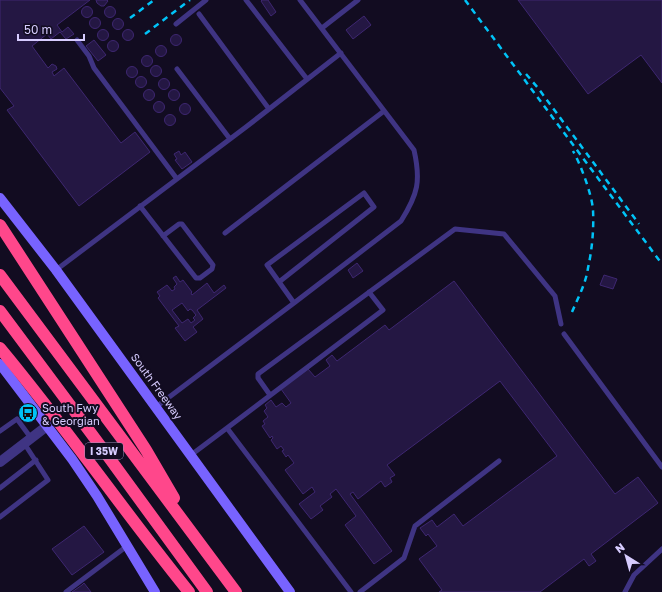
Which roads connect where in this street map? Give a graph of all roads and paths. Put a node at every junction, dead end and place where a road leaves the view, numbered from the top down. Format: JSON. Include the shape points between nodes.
{"nodes":[{"id":1,"x":206,"y":0,"type":"edge"},
{"id":2,"x":246,"y":0,"type":"edge"},
{"id":3,"x":300,"y":0,"type":"edge"},
{"id":4,"x":358,"y":0,"type":"edge"},
{"id":5,"x":199,"y":14,"type":"dead end"},
{"id":6,"x":176,"y":24,"type":"dead end"},
{"id":7,"x":322,"y":28,"type":"junction"},
{"id":8,"x":77,"y":40,"type":"dead end"},
{"id":9,"x":340,"y":53,"type":"junction"},
{"id":10,"x":177,"y":69,"type":"dead end"},
{"id":11,"x":308,"y":79,"type":"junction"},
{"id":12,"x":269,"y":109,"type":"junction"},
{"id":13,"x":384,"y":111,"type":"junction"},
{"id":14,"x":230,"y":139,"type":"junction"},
{"id":15,"x":177,"y":179,"type":"junction"},
{"id":16,"x":0,"y":198,"type":"edge"},
{"id":17,"x":140,"y":206,"type":"junction"},
{"id":18,"x":0,"y":224,"type":"edge"},
{"id":19,"x":225,"y":233,"type":"dead end"},
{"id":20,"x":163,"y":236,"type":"junction"},
{"id":21,"x":56,"y":270,"type":"junction"},
{"id":22,"x":0,"y":275,"type":"edge"},
{"id":23,"x":279,"y":282,"type":"junction"},
{"id":24,"x":369,"y":292,"type":"junction"},
{"id":25,"x":294,"y":303,"type":"junction"},
{"id":26,"x":0,"y":311,"type":"edge"},
{"id":27,"x":561,"y":324,"type":"dead end"},
{"id":28,"x":564,"y":334,"type":"dead end"},
{"id":29,"x":0,"y":348,"type":"edge"},
{"id":30,"x":0,"y":364,"type":"edge"},
{"id":31,"x":270,"y":395,"type":"junction"},
{"id":32,"x":156,"y":407,"type":"junction"},
{"id":33,"x":47,"y":426,"type":"junction"},
{"id":34,"x":227,"y":428,"type":"junction"},
{"id":35,"x":0,"y":431,"type":"edge"},
{"id":36,"x":28,"y":441,"type":"junction"},
{"id":37,"x":191,"y":455,"type":"junction"},
{"id":38,"x":36,"y":460,"type":"junction"},
{"id":39,"x":499,"y":461,"type":"dead end"},
{"id":40,"x":0,"y":462,"type":"edge"},
{"id":41,"x":662,"y":467,"type":"edge"},
{"id":42,"x":0,"y":488,"type":"edge"},
{"id":43,"x":0,"y":517,"type":"edge"},
{"id":44,"x":192,"y":532,"type":"junction"},
{"id":45,"x":127,"y":546,"type":"junction"},
{"id":46,"x":662,"y":549,"type":"edge"},
{"id":47,"x":66,"y":592,"type":"edge"},
{"id":48,"x":155,"y":592,"type":"edge"},
{"id":49,"x":188,"y":592,"type":"edge"},
{"id":50,"x":207,"y":592,"type":"edge"},
{"id":51,"x":236,"y":592,"type":"edge"},
{"id":52,"x":290,"y":592,"type":"edge"},
{"id":53,"x":351,"y":592,"type":"edge"},
{"id":54,"x":360,"y":592,"type":"edge"},
{"id":55,"x":625,"y":592,"type":"edge"}],
"edges":[{"from":1,"to":6,"type":"lane"},
{"from":2,"to":11,"type":"lane"},
{"from":3,"to":7,"type":"lane"},
{"from":4,"to":7,"type":"lane"},
{"from":5,"to":12,"type":"lane"},
{"from":7,"to":9,"type":"lane"},
{"from":8,"to":15,"type":"lane","via":[[94,68]]},
{"from":9,"to":11,"type":"lane"},
{"from":9,"to":13,"type":"lane"},
{"from":10,"to":14,"type":"lane"},
{"from":11,"to":12,"type":"lane"},
{"from":12,"to":14,"type":"lane"},
{"from":13,"to":19,"type":"lane"},
{"from":13,"to":25,"type":"lane","via":[[414,150],[418,169],[417,188],[411,205],[401,221]]},
{"from":14,"to":15,"type":"lane"},
{"from":15,"to":17,"type":"lane"},
{"from":16,"to":21,"type":"main road","name":"South Freeway"},
{"from":17,"to":20,"type":"lane"},
{"from":17,"to":21,"type":"lane"},
{"from":18,"to":44,"type":"highway","via":[[154,463]]},
{"from":20,"to":20,"type":"lane","via":[[196,278],[212,269],[213,265],[182,224]]},
{"from":21,"to":32,"type":"main road","name":"South Freeway"},
{"from":22,"to":44,"type":"highway","number":"I 35W"},
{"from":23,"to":23,"type":"lane","via":[[267,265],[364,193],[374,206]]},
{"from":23,"to":25,"type":"lane"},
{"from":24,"to":27,"type":"lane","via":[[455,229],[504,234],[555,296]]},
{"from":24,"to":31,"type":"lane","via":[[258,374]]},
{"from":24,"to":31,"type":"lane","via":[[384,310]]},
{"from":25,"to":32,"type":"lane"},
{"from":26,"to":50,"type":"highway","number":"I 35W"},
{"from":28,"to":41,"type":"lane"},
{"from":29,"to":49,"type":"highway"},
{"from":30,"to":33,"type":"main road"},
{"from":31,"to":34,"type":"lane"},
{"from":32,"to":37,"type":"main road","name":"South Freeway"},
{"from":33,"to":36,"type":"street"},
{"from":33,"to":45,"type":"main road","via":[[72,459]]},
{"from":34,"to":37,"type":"lane"},
{"from":34,"to":53,"type":"lane"},
{"from":35,"to":36,"type":"lane","via":[[17,419]]},
{"from":36,"to":38,"type":"lane"},
{"from":36,"to":40,"type":"street"},
{"from":37,"to":52,"type":"main road","name":"South Freeway"},
{"from":38,"to":42,"type":"lane"},
{"from":38,"to":43,"type":"lane","via":[[48,480]]},
{"from":39,"to":54,"type":"lane","via":[[415,526],[404,558]]},
{"from":44,"to":51,"type":"highway","number":"I 35W"},
{"from":45,"to":47,"type":"lane"},
{"from":45,"to":48,"type":"main road"},
{"from":46,"to":55,"type":"lane","via":[[634,575]]}]}
